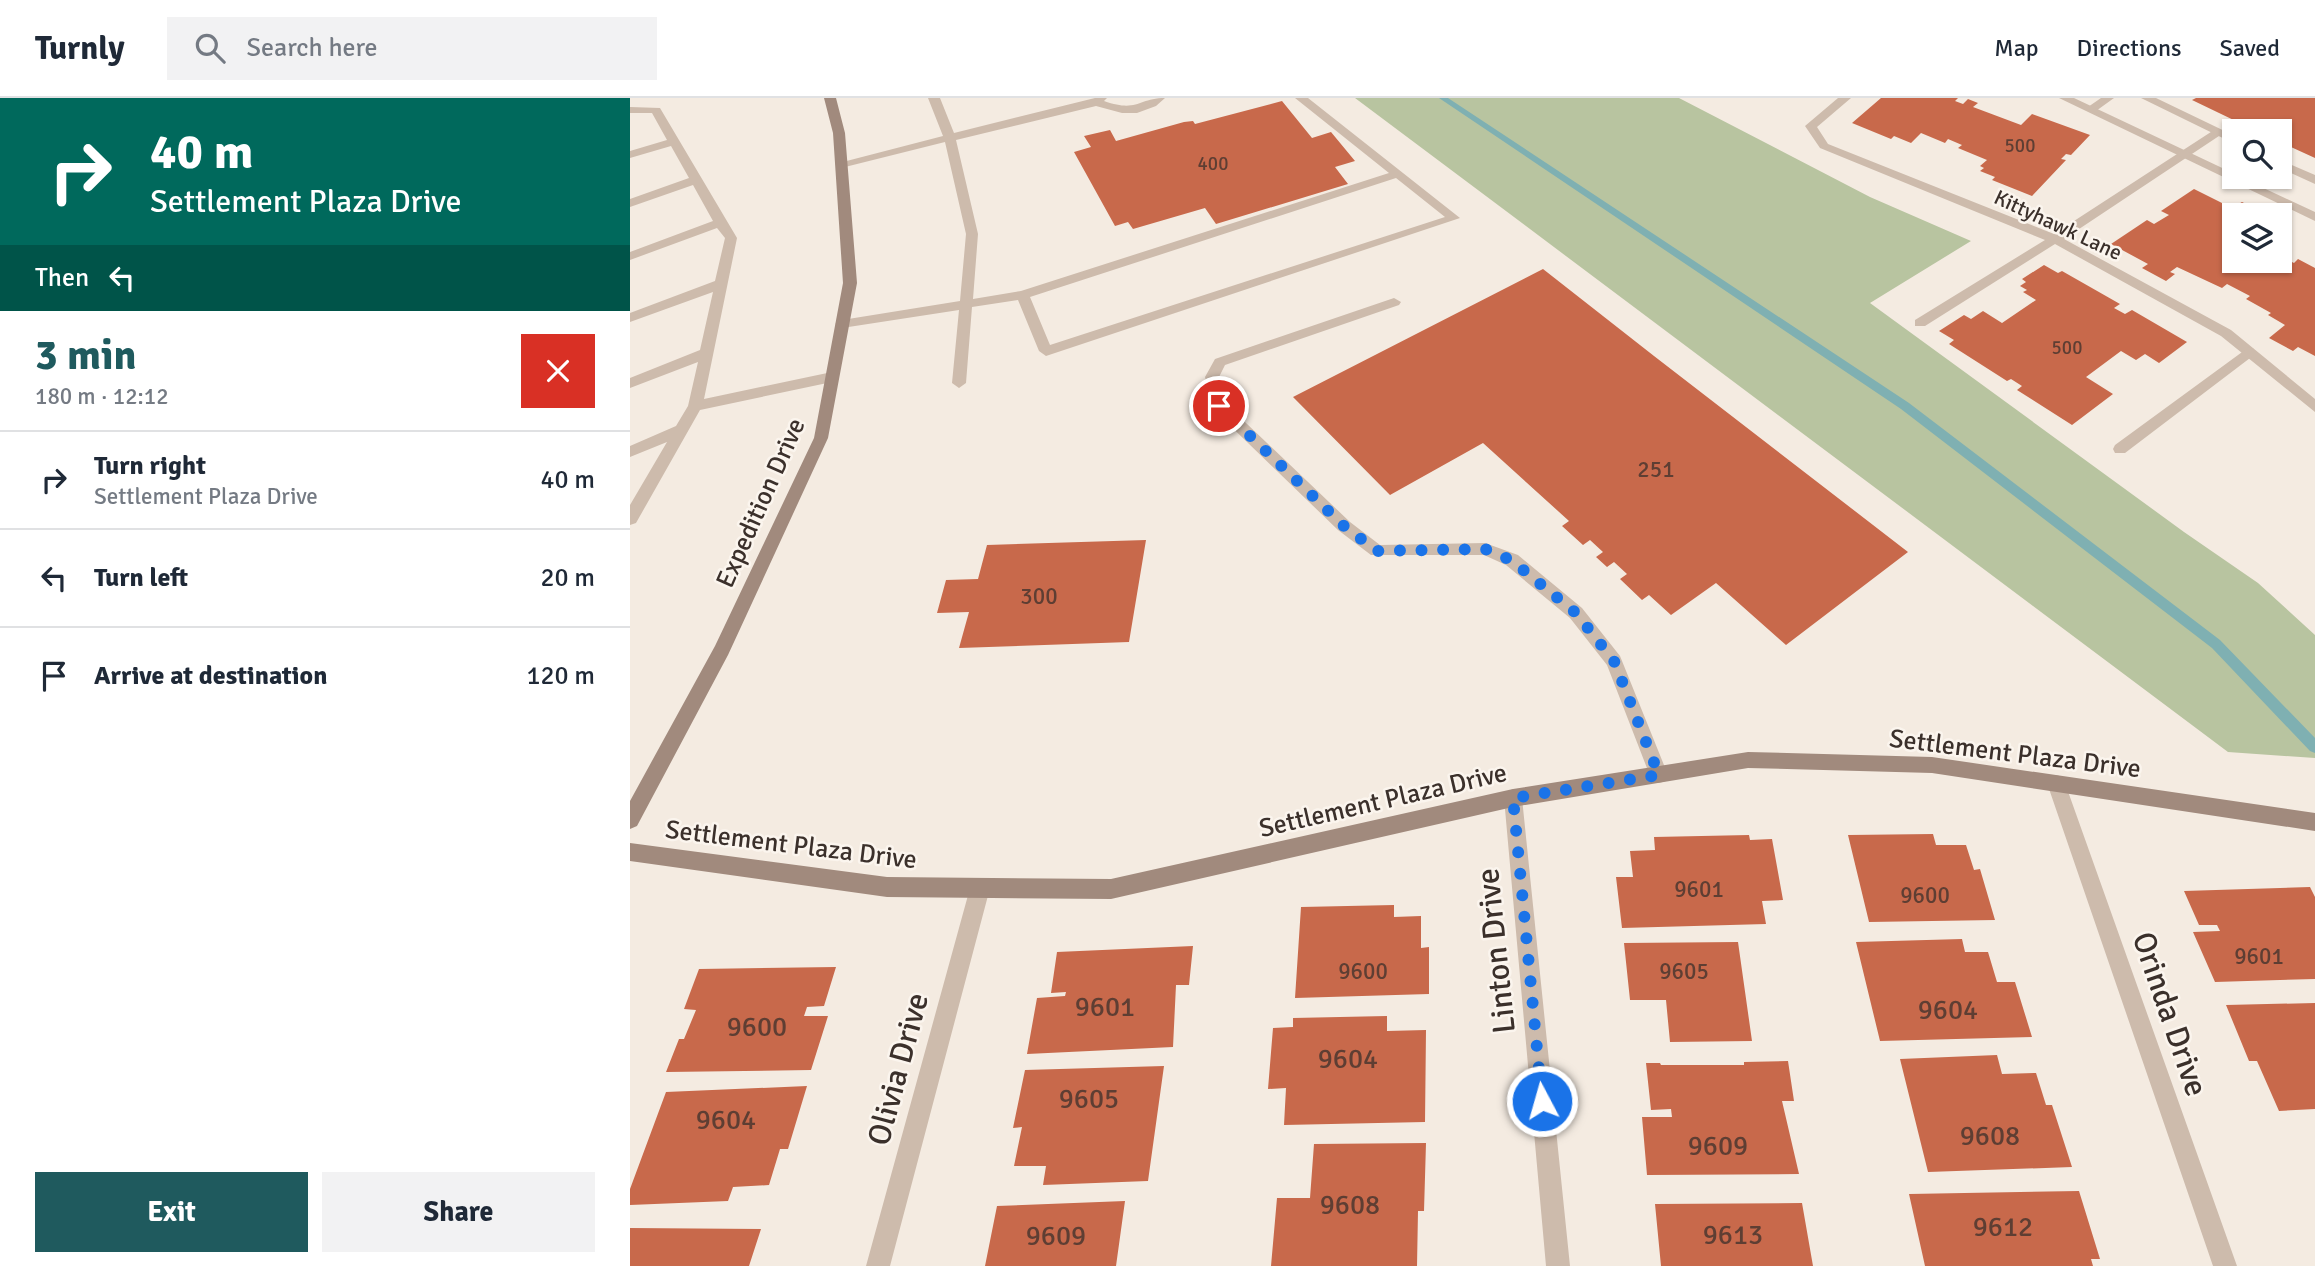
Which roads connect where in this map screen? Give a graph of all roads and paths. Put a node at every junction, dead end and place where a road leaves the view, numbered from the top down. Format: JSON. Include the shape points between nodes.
{"nodes":[{"id":1,"x":830,"y":98,"type":"edge"},
{"id":2,"x":934,"y":98,"type":"edge"},
{"id":3,"x":1159,"y":98,"type":"edge"},
{"id":4,"x":1301,"y":98,"type":"edge"},
{"id":5,"x":1845,"y":98,"type":"edge"},
{"id":6,"x":2065,"y":98,"type":"edge"},
{"id":7,"x":2108,"y":98,"type":"edge"},
{"id":8,"x":2147,"y":98,"type":"edge"},
{"id":9,"x":1099,"y":100,"type":"edge"},
{"id":10,"x":2092,"y":109,"type":"junction"},
{"id":11,"x":630,"y":110,"type":"edge"},
{"id":12,"x":2218,"y":132,"type":"junction"},
{"id":13,"x":2222,"y":134,"type":"edge"},
{"id":14,"x":950,"y":138,"type":"junction"},
{"id":15,"x":674,"y":141,"type":"junction"},
{"id":16,"x":2185,"y":154,"type":"junction"},
{"id":17,"x":630,"y":155,"type":"edge"},
{"id":18,"x":841,"y":164,"type":"junction"},
{"id":19,"x":2292,"y":169,"type":"edge"},
{"id":20,"x":1398,"y":174,"type":"junction"},
{"id":21,"x":696,"y":180,"type":"junction"},
{"id":22,"x":2315,"y":180,"type":"edge"},
{"id":23,"x":630,"y":203,"type":"edge"},
{"id":24,"x":2315,"y":218,"type":"edge"},
{"id":25,"x":720,"y":223,"type":"junction"},
{"id":26,"x":2054,"y":239,"type":"junction"},
{"id":27,"x":630,"y":256,"type":"edge"},
{"id":28,"x":721,"y":284,"type":"junction"},
{"id":29,"x":1023,"y":295,"type":"junction"},
{"id":30,"x":1394,"y":302,"type":"dead end"},
{"id":31,"x":966,"y":304,"type":"junction"},
{"id":32,"x":630,"y":318,"type":"edge"},
{"id":33,"x":1920,"y":323,"type":"dead end"},
{"id":34,"x":842,"y":324,"type":"junction"},
{"id":35,"x":2249,"y":352,"type":"junction"},
{"id":36,"x":706,"y":353,"type":"junction"},
{"id":37,"x":832,"y":377,"type":"junction"},
{"id":38,"x":630,"y":383,"type":"edge"},
{"id":39,"x":959,"y":383,"type":"dead end"},
{"id":40,"x":695,"y":406,"type":"junction"},
{"id":41,"x":2315,"y":407,"type":"edge"},
{"id":42,"x":681,"y":430,"type":"junction"},
{"id":43,"x":2120,"y":449,"type":"dead end"},
{"id":44,"x":630,"y":452,"type":"edge"},
{"id":45,"x":630,"y":519,"type":"edge"},
{"id":46,"x":1659,"y":775,"type":"junction"},
{"id":47,"x":2056,"y":783,"type":"junction"},
{"id":48,"x":1513,"y":798,"type":"junction"},
{"id":49,"x":630,"y":820,"type":"edge"},
{"id":50,"x":2315,"y":822,"type":"edge"},
{"id":51,"x":630,"y":852,"type":"edge"},
{"id":52,"x":980,"y":888,"type":"junction"},
{"id":53,"x":878,"y":1266,"type":"edge"},
{"id":54,"x":1558,"y":1266,"type":"edge"},
{"id":55,"x":2225,"y":1266,"type":"edge"}],
"edges":[{"from":1,"to":18,"type":"street","name":"Expedition Drive"},
{"from":2,"to":14,"type":"street"},
{"from":3,"to":9,"type":"street","via":[[1136,111],[1114,109]]},
{"from":4,"to":20,"type":"street"},
{"from":5,"to":26,"type":"street","name":"Kittyhawk Lane","via":[[1811,126],[1824,145]]},
{"from":6,"to":10,"type":"street"},
{"from":7,"to":10,"type":"street"},
{"from":8,"to":12,"type":"street"},
{"from":9,"to":14,"type":"street"},
{"from":10,"to":16,"type":"street"},
{"from":11,"to":15,"type":"street","via":[[656,110]]},
{"from":12,"to":13,"type":"street"},
{"from":12,"to":16,"type":"street"},
{"from":14,"to":18,"type":"street"},
{"from":14,"to":31,"type":"street","via":[[972,234]]},
{"from":15,"to":17,"type":"street"},
{"from":15,"to":21,"type":"street"},
{"from":16,"to":24,"type":"street"},
{"from":16,"to":26,"type":"street"},
{"from":18,"to":34,"type":"street","name":"Expedition Drive","via":[[850,283]]},
{"from":19,"to":22,"type":"street"},
{"from":20,"to":29,"type":"street"},
{"from":20,"to":29,"type":"street","via":[[1454,218],[1046,351]]},
{"from":21,"to":23,"type":"street"},
{"from":21,"to":25,"type":"street"},
{"from":25,"to":27,"type":"street"},
{"from":25,"to":28,"type":"street","via":[[731,239]]},
{"from":26,"to":33,"type":"street"},
{"from":26,"to":35,"type":"street","name":"Kittyhawk Lane","via":[[2226,333]]},
{"from":28,"to":32,"type":"street"},
{"from":28,"to":36,"type":"street"},
{"from":29,"to":31,"type":"street"},
{"from":30,"to":46,"type":"street","via":[[1220,362],[1212,377],[1219,406],[1344,526],[1377,551],[1485,549],[1511,560],[1576,613],[1614,661]]},
{"from":31,"to":34,"type":"street"},
{"from":31,"to":39,"type":"street"},
{"from":34,"to":37,"type":"street","name":"Expedition Drive"},
{"from":35,"to":41,"type":"street","name":"Kittyhawk Lane"},
{"from":35,"to":43,"type":"street"},
{"from":36,"to":38,"type":"street"},
{"from":36,"to":40,"type":"street"},
{"from":37,"to":40,"type":"street"},
{"from":37,"to":49,"type":"street","name":"Expedition Drive","via":[[821,438],[722,650]]},
{"from":40,"to":42,"type":"street"},
{"from":42,"to":44,"type":"street"},
{"from":42,"to":45,"type":"street"},
{"from":46,"to":47,"type":"street","name":"Settlement Plaza Drive","via":[[1748,760],[1932,765]]},
{"from":46,"to":48,"type":"street","name":"Settlement Plaza Drive"},
{"from":47,"to":50,"type":"street","name":"Settlement Plaza Drive"},
{"from":47,"to":55,"type":"street","name":"Orinda Drive"},
{"from":48,"to":52,"type":"street","name":"Settlement Plaza Drive","via":[[1111,889]]},
{"from":48,"to":54,"type":"street","name":"Linton Drive"},
{"from":51,"to":52,"type":"street","name":"Settlement Plaza Drive","via":[[887,887]]},
{"from":52,"to":53,"type":"street","name":"Olivia Drive"}]}
